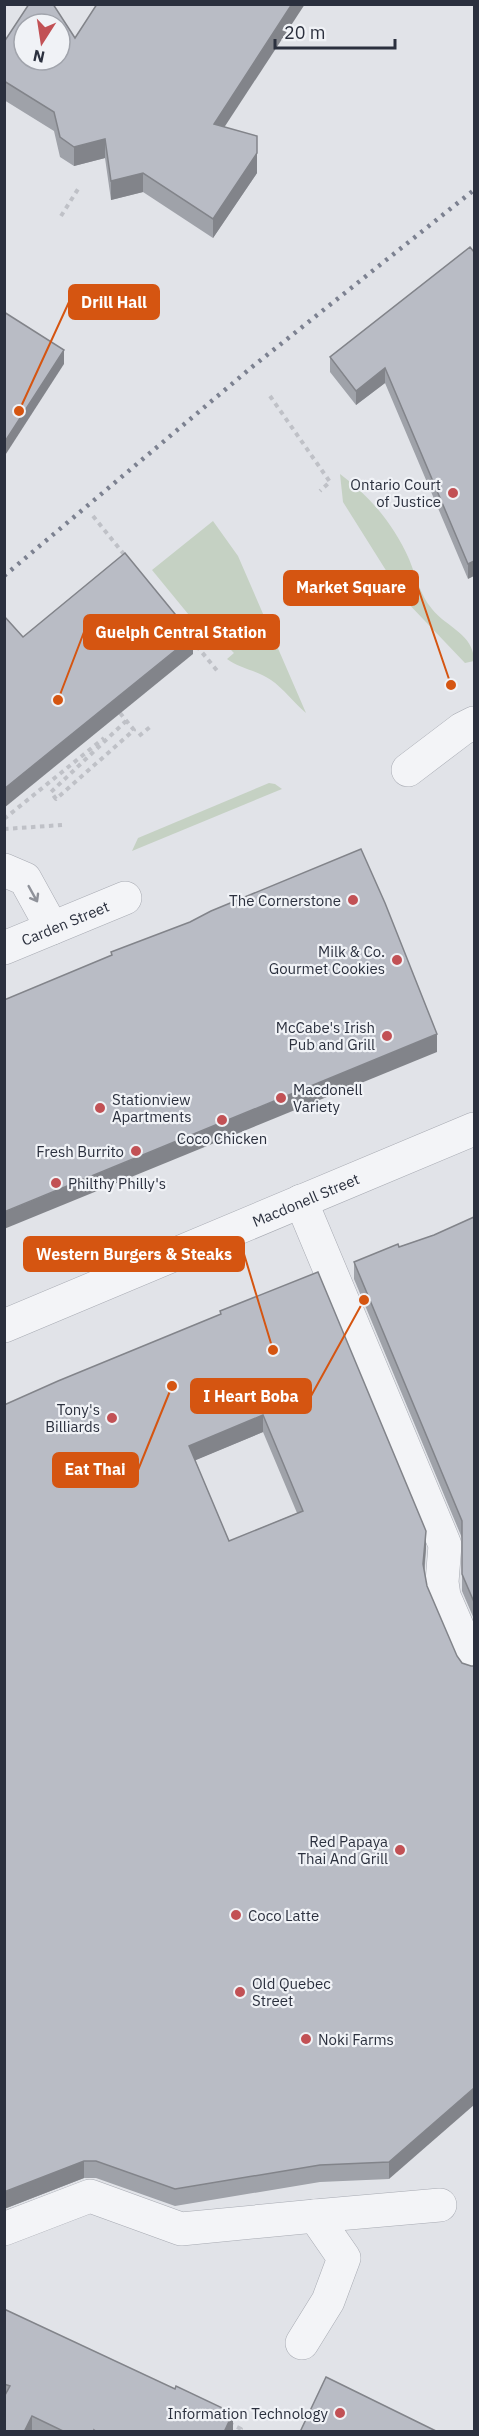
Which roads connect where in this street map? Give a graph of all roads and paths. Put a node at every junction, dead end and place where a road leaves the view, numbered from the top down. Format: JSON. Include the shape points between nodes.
{"nodes":[{"id":1,"x":80,"y":186,"type":"dead end"},
{"id":2,"x":61,"y":216,"type":"dead end"},
{"id":3,"x":270,"y":396,"type":"dead end"},
{"id":4,"x":320,"y":490,"type":"dead end"},
{"id":5,"x":93,"y":516,"type":"dead end"},
{"id":6,"x":127,"y":558,"type":"junction"},
{"id":7,"x":118,"y":565,"type":"edge"},
{"id":8,"x":133,"y":566,"type":"edge"},
{"id":9,"x":190,"y":637,"type":"edge"},
{"id":10,"x":219,"y":673,"type":"dead end"},
{"id":11,"x":120,"y":713,"type":"edge"},
{"id":12,"x":126,"y":721,"type":"junction"},
{"id":13,"x":474,"y":723,"type":"edge"},
{"id":14,"x":150,"y":727,"type":"dead end"},
{"id":15,"x":139,"y":736,"type":"dead end"},
{"id":16,"x":408,"y":770,"type":"dead end"},
{"id":17,"x":4,"y":819,"type":"edge"},
{"id":18,"x":63,"y":825,"type":"dead end"},
{"id":19,"x":4,"y":829,"type":"edge"},
{"id":20,"x":4,"y":870,"type":"edge"},
{"id":21,"x":125,"y":898,"type":"dead end"},
{"id":22,"x":52,"y":928,"type":"junction"},
{"id":23,"x":4,"y":948,"type":"edge"},
{"id":24,"x":474,"y":1129,"type":"edge"},
{"id":25,"x":301,"y":1202,"type":"junction"},
{"id":26,"x":4,"y":1326,"type":"edge"},
{"id":27,"x":474,"y":1665,"type":"edge"},
{"id":28,"x":440,"y":2205,"type":"dead end"},
{"id":29,"x":315,"y":2216,"type":"junction"},
{"id":30,"x":4,"y":2229,"type":"edge"},
{"id":31,"x":302,"y":2343,"type":"dead end"},
{"id":32,"x":220,"y":2419,"type":"edge"},
{"id":33,"x":240,"y":2432,"type":"edge"}],
"edges":[{"from":1,"to":2,"type":"path"},
{"from":3,"to":4,"type":"path","via":[[330,482]]},
{"from":5,"to":6,"type":"path"},
{"from":6,"to":7,"type":"path"},
{"from":6,"to":8,"type":"path"},
{"from":9,"to":10,"type":"path"},
{"from":11,"to":12,"type":"path"},
{"from":12,"to":12,"type":"path","via":[[51,792],[56,799],[134,730]]},
{"from":12,"to":17,"type":"path"},
{"from":13,"to":16,"type":"street"},
{"from":14,"to":15,"type":"path"},
{"from":18,"to":19,"type":"path"},
{"from":20,"to":22,"type":"street","one_way":true,"via":[[25,879]]},
{"from":21,"to":22,"type":"street","name":"Carden Street"},
{"from":22,"to":23,"type":"street","name":"Carden Street"},
{"from":24,"to":25,"type":"street","name":"Macdonell Street"},
{"from":25,"to":26,"type":"street","name":"Macdonell Street"},
{"from":25,"to":27,"type":"street","via":[[445,1545],[444,1596]]},
{"from":28,"to":29,"type":"street"},
{"from":29,"to":30,"type":"street","via":[[181,2229],[90,2196]]},
{"from":29,"to":31,"type":"street","via":[[344,2258],[328,2301]]},
{"from":32,"to":33,"type":"path","via":[[241,2429]]}]}
